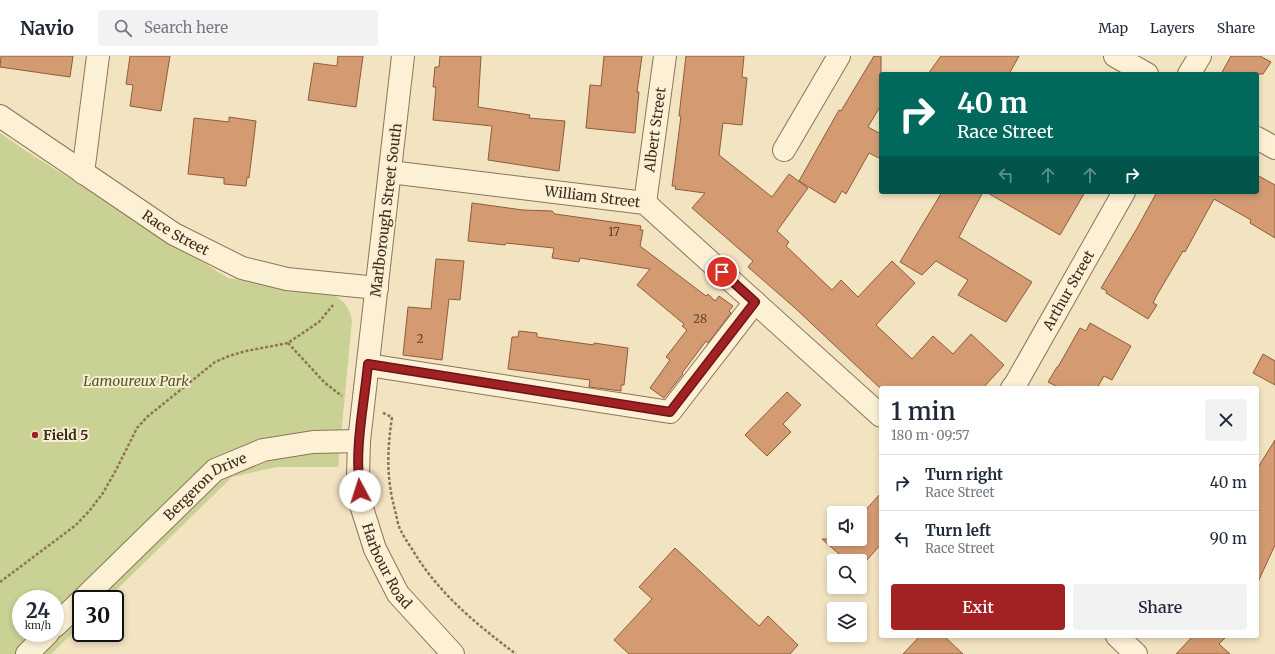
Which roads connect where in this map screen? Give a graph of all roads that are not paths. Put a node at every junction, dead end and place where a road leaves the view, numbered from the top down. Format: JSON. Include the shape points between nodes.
{"nodes":[{"id":1,"x":98,"y":56,"type":"edge"},
{"id":2,"x":403,"y":56,"type":"edge"},
{"id":3,"x":665,"y":56,"type":"edge"},
{"id":4,"x":839,"y":56,"type":"edge"},
{"id":5,"x":1115,"y":56,"type":"edge"},
{"id":6,"x":1200,"y":56,"type":"edge"},
{"id":7,"x":1143,"y":72,"type":"edge"},
{"id":8,"x":1190,"y":72,"type":"edge"},
{"id":9,"x":0,"y":116,"type":"edge"},
{"id":10,"x":1259,"y":139,"type":"edge"},
{"id":11,"x":1275,"y":148,"type":"edge"},
{"id":12,"x":784,"y":150,"type":"dead end"},
{"id":13,"x":390,"y":172,"type":"junction"},
{"id":14,"x":83,"y":173,"type":"junction"},
{"id":15,"x":1123,"y":194,"type":"edge"},
{"id":16,"x":645,"y":202,"type":"junction"},
{"id":17,"x":377,"y":288,"type":"junction"},
{"id":18,"x":755,"y":302,"type":"junction"},
{"id":19,"x":368,"y":364,"type":"junction"},
{"id":20,"x":1014,"y":386,"type":"edge"},
{"id":21,"x":879,"y":414,"type":"edge"},
{"id":22,"x":359,"y":441,"type":"junction"},
{"id":23,"x":92,"y":590,"type":"edge"},
{"id":24,"x":72,"y":610,"type":"edge"},
{"id":25,"x":64,"y":617,"type":"edge"},
{"id":26,"x":1119,"y":638,"type":"edge"},
{"id":27,"x":39,"y":642,"type":"edge"},
{"id":28,"x":27,"y":654,"type":"edge"},
{"id":29,"x":453,"y":654,"type":"edge"},
{"id":30,"x":1136,"y":654,"type":"edge"}],
"edges":[{"from":1,"to":14,"type":"street"},
{"from":2,"to":13,"type":"street","name":"Marlborough Street South"},
{"from":3,"to":16,"type":"street","name":"Albert Street"},
{"from":4,"to":12,"type":"street"},
{"from":5,"to":7,"type":"street"},
{"from":6,"to":8,"type":"street"},
{"from":9,"to":14,"type":"street","name":"Race Street"},
{"from":10,"to":11,"type":"street"},
{"from":13,"to":16,"type":"street","name":"William Street"},
{"from":13,"to":17,"type":"street","name":"Marlborough Street South"},
{"from":14,"to":17,"type":"street","name":"Race Street","via":[[174,234],[242,268],[287,279]]},
{"from":15,"to":20,"type":"street","name":"Arthur Street"},
{"from":16,"to":18,"type":"street","name":"William Street"},
{"from":17,"to":19,"type":"street","name":"Marlborough Street South"},
{"from":18,"to":19,"type":"street","via":[[670,412]]},
{"from":18,"to":21,"type":"street","name":"William Street"},
{"from":19,"to":22,"type":"street","name":"Harbour Road"},
{"from":22,"to":23,"type":"street","name":"Bergeron Drive","via":[[313,442],[263,450],[215,470]]},
{"from":22,"to":29,"type":"street","name":"Harbour Road","via":[[358,477],[361,505],[375,549],[398,594]]},
{"from":24,"to":25,"type":"street","name":"Bergeron Drive"},
{"from":26,"to":30,"type":"street"},
{"from":27,"to":28,"type":"street"}]}
